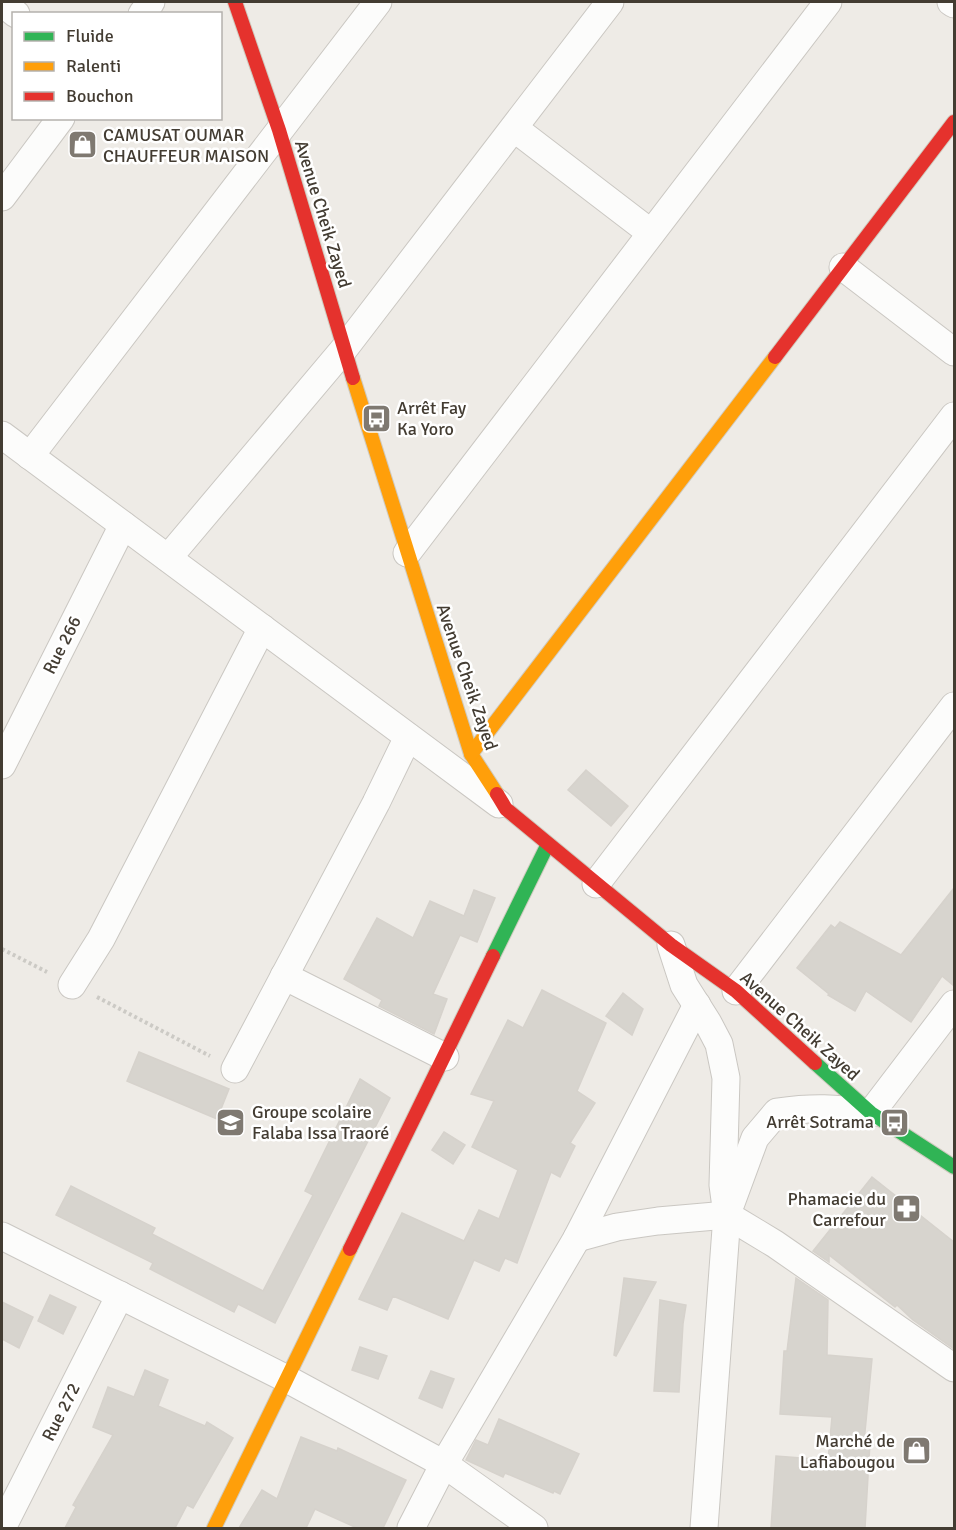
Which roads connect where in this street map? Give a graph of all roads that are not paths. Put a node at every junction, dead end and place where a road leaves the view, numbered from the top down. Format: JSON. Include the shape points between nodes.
{"nodes":[{"id":1,"x":235,"y":2,"type":"edge"},
{"id":2,"x":378,"y":2,"type":"edge"},
{"id":3,"x":610,"y":2,"type":"edge"},
{"id":4,"x":828,"y":2,"type":"edge"},
{"id":5,"x":60,"y":120,"type":"edge"},
{"id":6,"x":954,"y":122,"type":"edge"},
{"id":7,"x":514,"y":128,"type":"junction"},
{"id":8,"x":279,"y":130,"type":"junction"},
{"id":9,"x":2,"y":197,"type":"edge"},
{"id":10,"x":651,"y":233,"type":"junction"},
{"id":11,"x":843,"y":267,"type":"junction"},
{"id":12,"x":344,"y":350,"type":"junction"},
{"id":13,"x":954,"y":352,"type":"edge"},
{"id":14,"x":954,"y":416,"type":"edge"},
{"id":15,"x":2,"y":435,"type":"edge"},
{"id":16,"x":30,"y":456,"type":"junction"},
{"id":17,"x":123,"y":525,"type":"junction"},
{"id":18,"x":407,"y":553,"type":"junction"},
{"id":19,"x":168,"y":558,"type":"junction"},
{"id":20,"x":262,"y":628,"type":"junction"},
{"id":21,"x":954,"y":706,"type":"edge"},
{"id":22,"x":408,"y":737,"type":"junction"},
{"id":23,"x":471,"y":754,"type":"junction"},
{"id":24,"x":2,"y":765,"type":"edge"},
{"id":25,"x":506,"y":809,"type":"junction"},
{"id":26,"x":548,"y":844,"type":"junction"},
{"id":27,"x":596,"y":884,"type":"junction"},
{"id":28,"x":671,"y":945,"type":"junction"},
{"id":29,"x":284,"y":976,"type":"junction"},
{"id":30,"x":72,"y":985,"type":"road end"},
{"id":31,"x":736,"y":992,"type":"junction"},
{"id":32,"x":954,"y":1004,"type":"edge"},
{"id":33,"x":697,"y":1005,"type":"junction"},
{"id":34,"x":445,"y":1057,"type":"junction"},
{"id":35,"x":235,"y":1069,"type":"road end"},
{"id":36,"x":871,"y":1113,"type":"junction"},
{"id":37,"x":954,"y":1167,"type":"edge"},
{"id":38,"x":727,"y":1215,"type":"junction"},
{"id":39,"x":2,"y":1236,"type":"edge"},
{"id":40,"x":577,"y":1238,"type":"junction"},
{"id":41,"x":120,"y":1295,"type":"junction"},
{"id":42,"x":954,"y":1368,"type":"edge"},
{"id":43,"x":287,"y":1379,"type":"junction"},
{"id":44,"x":444,"y":1464,"type":"junction"},
{"id":45,"x":2,"y":1528,"type":"edge"},
{"id":46,"x":214,"y":1528,"type":"edge"},
{"id":47,"x":411,"y":1528,"type":"edge"},
{"id":48,"x":534,"y":1528,"type":"edge"},
{"id":49,"x":704,"y":1528,"type":"edge"}],
"edges":[{"from":1,"to":8,"type":"street","name":"Avenue Cheik Zayed"},
{"from":2,"to":8,"type":"street"},
{"from":3,"to":7,"type":"street"},
{"from":4,"to":10,"type":"street"},
{"from":5,"to":9,"type":"street"},
{"from":6,"to":11,"type":"street"},
{"from":7,"to":10,"type":"street"},
{"from":7,"to":12,"type":"street"},
{"from":8,"to":12,"type":"street","name":"Avenue Cheik Zayed"},
{"from":8,"to":16,"type":"street"},
{"from":10,"to":18,"type":"street"},
{"from":11,"to":13,"type":"street"},
{"from":11,"to":23,"type":"street"},
{"from":12,"to":18,"type":"street","name":"Avenue Cheik Zayed"},
{"from":12,"to":19,"type":"street"},
{"from":14,"to":27,"type":"street"},
{"from":15,"to":16,"type":"street"},
{"from":16,"to":17,"type":"street"},
{"from":17,"to":19,"type":"street"},
{"from":17,"to":24,"type":"street","name":"Rue 266"},
{"from":18,"to":23,"type":"street","name":"Avenue Cheik Zayed"},
{"from":19,"to":20,"type":"street"},
{"from":20,"to":22,"type":"street"},
{"from":20,"to":30,"type":"street","via":[[101,939]]},
{"from":21,"to":31,"type":"street"},
{"from":22,"to":25,"type":"street"},
{"from":22,"to":29,"type":"street"},
{"from":23,"to":25,"type":"street","name":"Avenue Cheik Zayed"},
{"from":25,"to":26,"type":"street","name":"Avenue Cheik Zayed"},
{"from":26,"to":27,"type":"street","name":"Avenue Cheik Zayed"},
{"from":26,"to":34,"type":"street"},
{"from":27,"to":28,"type":"street","name":"Avenue Cheik Zayed"},
{"from":28,"to":31,"type":"street","name":"Avenue Cheik Zayed"},
{"from":28,"to":33,"type":"street","via":[[684,985]]},
{"from":29,"to":34,"type":"street"},
{"from":29,"to":35,"type":"street"},
{"from":31,"to":36,"type":"street","name":"Avenue Cheik Zayed"},
{"from":32,"to":36,"type":"street"},
{"from":33,"to":38,"type":"street","via":[[719,1044],[726,1078],[723,1185]]},
{"from":33,"to":40,"type":"street"},
{"from":34,"to":43,"type":"street"},
{"from":36,"to":37,"type":"street","name":"Avenue Cheik Zayed"},
{"from":36,"to":38,"type":"street","via":[[837,1108],[777,1112],[754,1138]]},
{"from":38,"to":40,"type":"street","via":[[617,1227]]},
{"from":38,"to":42,"type":"street"},
{"from":38,"to":49,"type":"street"},
{"from":39,"to":41,"type":"street"},
{"from":40,"to":44,"type":"street"},
{"from":41,"to":43,"type":"street"},
{"from":41,"to":45,"type":"street","name":"Rue 272"},
{"from":43,"to":44,"type":"street"},
{"from":43,"to":46,"type":"street"},
{"from":44,"to":47,"type":"street"},
{"from":44,"to":48,"type":"street"}]}
